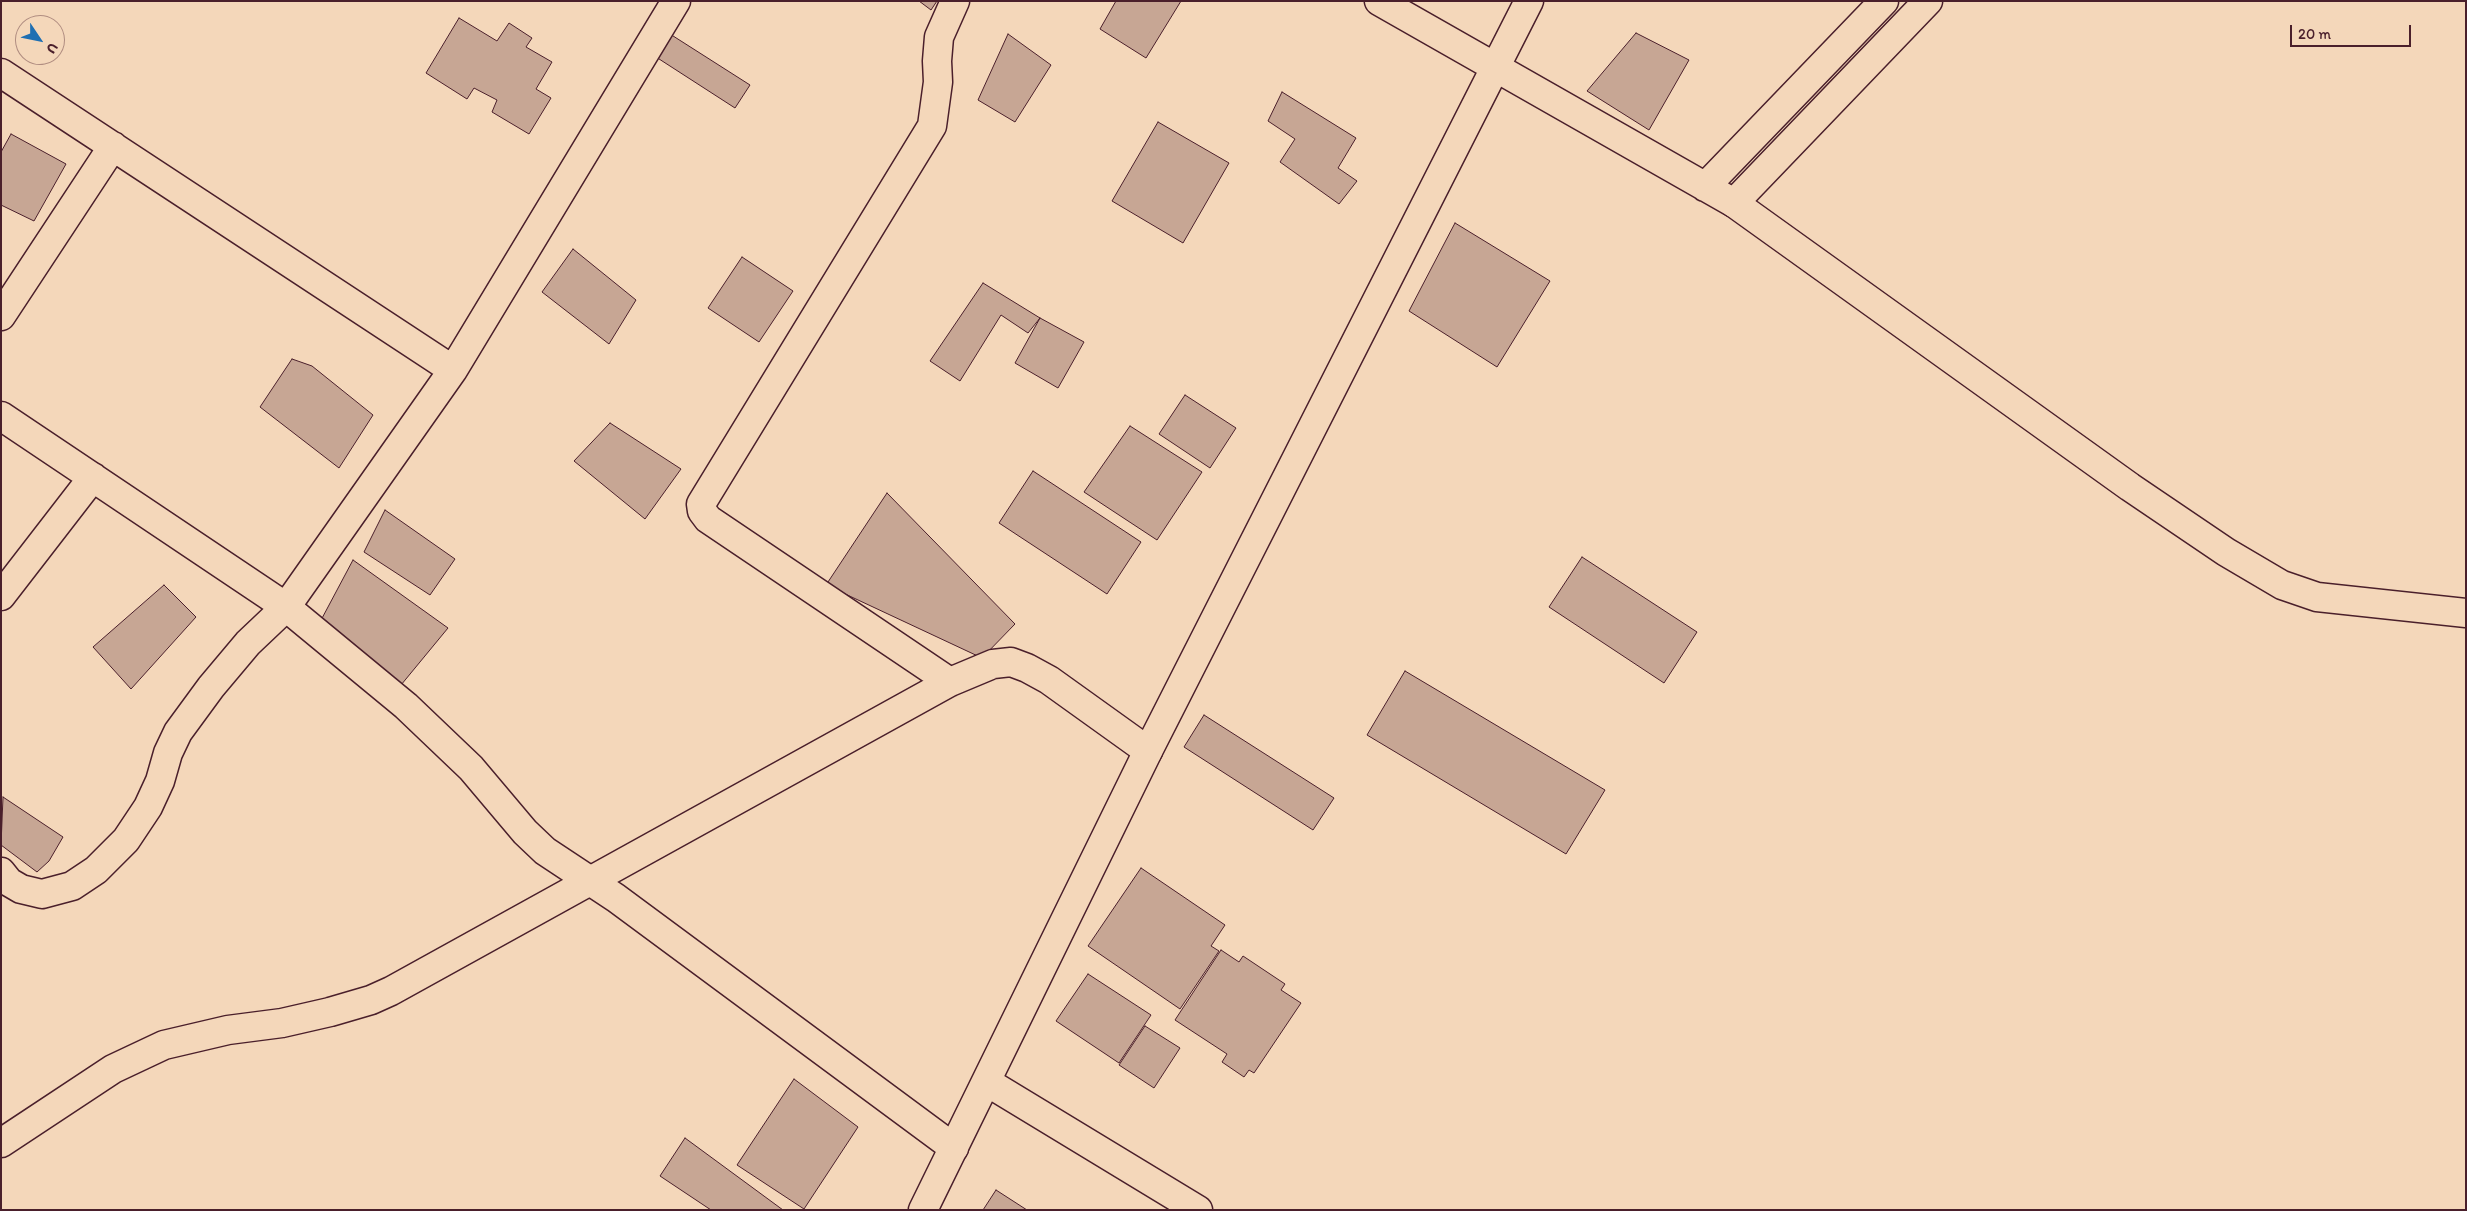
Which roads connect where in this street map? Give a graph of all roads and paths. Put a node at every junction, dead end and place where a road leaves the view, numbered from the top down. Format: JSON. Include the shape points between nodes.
{"nodes":[{"id":1,"x":676,"y":1,"type":"edge"},
{"id":2,"x":955,"y":1,"type":"edge"},
{"id":3,"x":1379,"y":1,"type":"edge"},
{"id":4,"x":1529,"y":1,"type":"edge"},
{"id":5,"x":1884,"y":1,"type":"edge"},
{"id":6,"x":1928,"y":1,"type":"edge"},
{"id":7,"x":1494,"y":67,"type":"junction"},
{"id":8,"x":1,"y":73,"type":"edge"},
{"id":9,"x":113,"y":146,"type":"junction"},
{"id":10,"x":1705,"y":187,"type":"junction"},
{"id":11,"x":1734,"y":203,"type":"junction"},
{"id":12,"x":1,"y":316,"type":"edge"},
{"id":13,"x":453,"y":370,"type":"junction"},
{"id":14,"x":1,"y":416,"type":"edge"},
{"id":15,"x":93,"y":477,"type":"junction"},
{"id":16,"x":1,"y":596,"type":"edge"},
{"id":17,"x":286,"y":607,"type":"junction"},
{"id":18,"x":2466,"y":613,"type":"edge"},
{"id":19,"x":950,"y":682,"type":"junction"},
{"id":20,"x":1148,"y":751,"type":"junction"},
{"id":21,"x":590,"y":882,"type":"junction"},
{"id":22,"x":4,"y":884,"type":"edge"},
{"id":23,"x":986,"y":1082,"type":"junction"},
{"id":24,"x":1,"y":1144,"type":"edge"},
{"id":25,"x":954,"y":1148,"type":"junction"},
{"id":26,"x":923,"y":1210,"type":"edge"},
{"id":27,"x":1198,"y":1210,"type":"edge"}],
"edges":[{"from":1,"to":13,"type":"street"},
{"from":2,"to":19,"type":"street","via":[[939,36],[932,126],[702,504],[702,511],[708,519]]},
{"from":3,"to":7,"type":"street"},
{"from":4,"to":7,"type":"street"},
{"from":5,"to":10,"type":"street"},
{"from":6,"to":11,"type":"street"},
{"from":7,"to":10,"type":"street"},
{"from":7,"to":20,"type":"street","via":[[1330,398]]},
{"from":8,"to":9,"type":"street"},
{"from":9,"to":12,"type":"street"},
{"from":9,"to":13,"type":"street"},
{"from":10,"to":11,"type":"street"},
{"from":11,"to":18,"type":"street","via":[[2130,487],[2226,552],[2282,585],[2318,597]]},
{"from":13,"to":17,"type":"street"},
{"from":14,"to":15,"type":"street"},
{"from":15,"to":16,"type":"street"},
{"from":15,"to":17,"type":"street"},
{"from":17,"to":21,"type":"street","via":[[399,699],[471,768],[525,832],[545,851]]},
{"from":17,"to":22,"type":"street","via":[[248,643],[183,724],[168,753],[148,808],[126,840],[96,870],[72,886],[42,894]]},
{"from":19,"to":20,"type":"street","via":[[993,664],[1011,662],[1050,680]]},
{"from":19,"to":21,"type":"street"},
{"from":20,"to":23,"type":"street"},
{"from":21,"to":24,"type":"street","via":[[371,1000],[282,1023],[228,1030],[164,1045],[113,1069]]},
{"from":21,"to":25,"type":"street"},
{"from":23,"to":25,"type":"street"},
{"from":23,"to":27,"type":"street"},
{"from":25,"to":26,"type":"street"}]}
